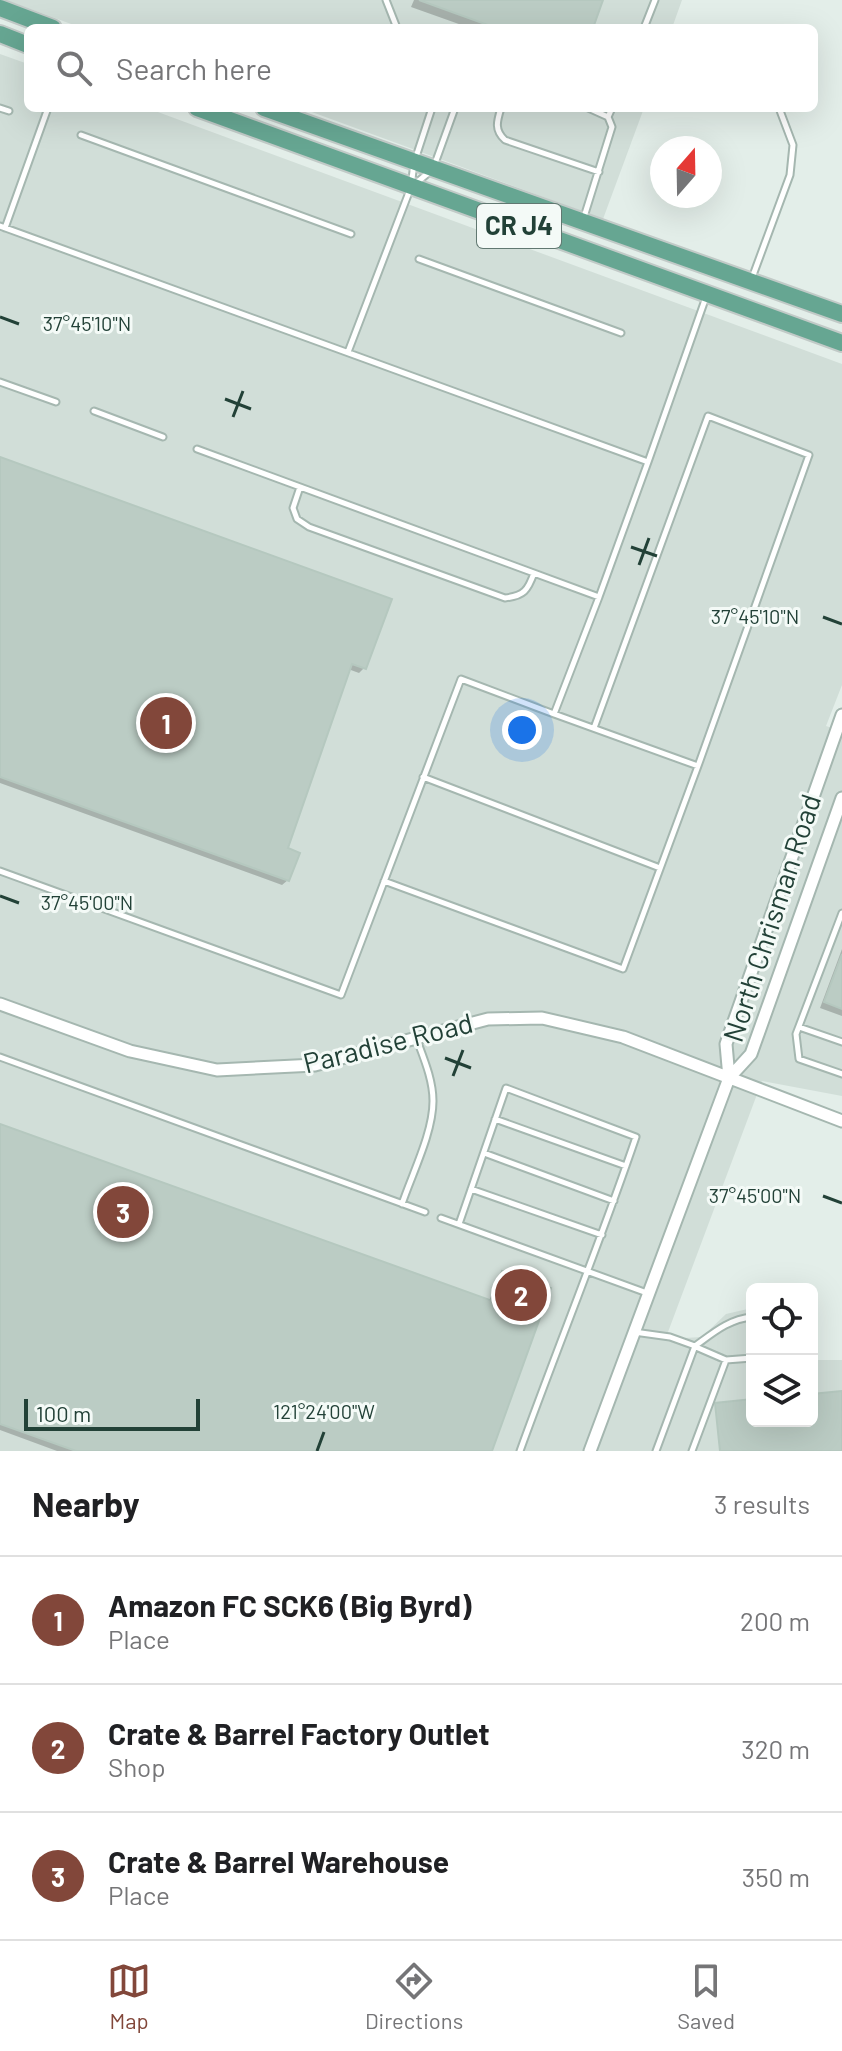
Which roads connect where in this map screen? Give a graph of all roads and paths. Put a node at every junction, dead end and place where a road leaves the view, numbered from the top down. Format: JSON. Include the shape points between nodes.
{"nodes":[{"id":1,"x":386,"y":0,"type":"edge"},
{"id":2,"x":655,"y":0,"type":"edge"},
{"id":3,"x":0,"y":8,"type":"edge"},
{"id":4,"x":42,"y":24,"type":"edge"},
{"id":5,"x":395,"y":24,"type":"edge"},
{"id":6,"x":646,"y":24,"type":"edge"},
{"id":7,"x":0,"y":34,"type":"edge"},
{"id":8,"x":24,"y":43,"type":"edge"},
{"id":9,"x":0,"y":108,"type":"edge"},
{"id":10,"x":9,"y":111,"type":"dead end"},
{"id":11,"x":46,"y":112,"type":"edge"},
{"id":12,"x":208,"y":112,"type":"edge"},
{"id":13,"x":275,"y":112,"type":"edge"},
{"id":14,"x":431,"y":112,"type":"edge"},
{"id":15,"x":454,"y":112,"type":"edge"},
{"id":16,"x":500,"y":112,"type":"edge"},
{"id":17,"x":597,"y":112,"type":"edge"},
{"id":18,"x":610,"y":112,"type":"edge"},
{"id":19,"x":781,"y":112,"type":"edge"},
{"id":20,"x":608,"y":117,"type":"junction"},
{"id":21,"x":81,"y":135,"type":"dead end"},
{"id":22,"x":414,"y":163,"type":"junction"},
{"id":23,"x":433,"y":169,"type":"junction"},
{"id":24,"x":599,"y":172,"type":"junction"},
{"id":25,"x":411,"y":187,"type":"junction"},
{"id":26,"x":582,"y":221,"type":"junction"},
{"id":27,"x":3,"y":227,"type":"edge"},
{"id":28,"x":351,"y":234,"type":"dead end"},
{"id":29,"x":419,"y":259,"type":"dead end"},
{"id":30,"x":751,"y":281,"type":"junction"},
{"id":31,"x":707,"y":294,"type":"junction"},
{"id":32,"x":842,"y":314,"type":"edge"},
{"id":33,"x":621,"y":333,"type":"dead end"},
{"id":34,"x":842,"y":343,"type":"edge"},
{"id":35,"x":348,"y":353,"type":"junction"},
{"id":36,"x":0,"y":382,"type":"edge"},
{"id":37,"x":56,"y":402,"type":"dead end"},
{"id":38,"x":94,"y":411,"type":"dead end"},
{"id":39,"x":163,"y":437,"type":"dead end"},
{"id":40,"x":197,"y":449,"type":"dead end"},
{"id":41,"x":648,"y":462,"type":"junction"},
{"id":42,"x":300,"y":487,"type":"junction"},
{"id":43,"x":534,"y":573,"type":"junction"},
{"id":44,"x":599,"y":597,"type":"junction"},
{"id":45,"x":554,"y":714,"type":"junction"},
{"id":46,"x":842,"y":715,"type":"edge"},
{"id":47,"x":594,"y":728,"type":"junction"},
{"id":48,"x":698,"y":766,"type":"junction"},
{"id":49,"x":423,"y":777,"type":"junction"},
{"id":50,"x":842,"y":798,"type":"edge"},
{"id":51,"x":660,"y":868,"type":"junction"},
{"id":52,"x":0,"y":871,"type":"edge"},
{"id":53,"x":384,"y":881,"type":"junction"},
{"id":54,"x":842,"y":913,"type":"edge"},
{"id":55,"x":0,"y":1004,"type":"edge"},
{"id":56,"x":799,"y":1027,"type":"junction"},
{"id":57,"x":416,"y":1037,"type":"junction"},
{"id":58,"x":842,"y":1042,"type":"edge"},
{"id":59,"x":0,"y":1057,"type":"edge"},
{"id":60,"x":842,"y":1074,"type":"edge"},
{"id":61,"x":729,"y":1078,"type":"junction"},
{"id":62,"x":495,"y":1119,"type":"junction"},
{"id":63,"x":842,"y":1121,"type":"edge"},
{"id":64,"x":484,"y":1153,"type":"junction"},
{"id":65,"x":626,"y":1166,"type":"junction"},
{"id":66,"x":471,"y":1189,"type":"junction"},
{"id":67,"x":614,"y":1201,"type":"junction"},
{"id":68,"x":402,"y":1204,"type":"junction"},
{"id":69,"x":425,"y":1212,"type":"dead end"},
{"id":70,"x":441,"y":1218,"type":"dead end"},
{"id":71,"x":459,"y":1224,"type":"junction"},
{"id":72,"x":602,"y":1235,"type":"junction"},
{"id":73,"x":589,"y":1273,"type":"junction"},
{"id":74,"x":648,"y":1294,"type":"junction"},
{"id":75,"x":746,"y":1317,"type":"edge"},
{"id":76,"x":633,"y":1332,"type":"junction"},
{"id":77,"x":695,"y":1346,"type":"junction"},
{"id":78,"x":746,"y":1358,"type":"edge"},
{"id":79,"x":726,"y":1360,"type":"junction"},
{"id":80,"x":520,"y":1451,"type":"edge"},
{"id":81,"x":590,"y":1451,"type":"edge"},
{"id":82,"x":656,"y":1451,"type":"edge"},
{"id":83,"x":692,"y":1451,"type":"edge"}],
"edges":[{"from":1,"to":5,"type":"lane"},
{"from":2,"to":6,"type":"lane"},
{"from":3,"to":4,"type":"main road"},
{"from":7,"to":8,"type":"main road"},
{"from":9,"to":10,"type":"lane"},
{"from":11,"to":27,"type":"lane"},
{"from":12,"to":25,"type":"main road","number":"CR J4"},
{"from":13,"to":22,"type":"main road","number":"CR J4"},
{"from":14,"to":22,"type":"lane"},
{"from":15,"to":23,"type":"lane"},
{"from":16,"to":24,"type":"lane","via":[[497,127],[505,140]]},
{"from":17,"to":20,"type":"lane"},
{"from":18,"to":20,"type":"lane"},
{"from":19,"to":30,"type":"lane","via":[[793,145],[790,175]]},
{"from":20,"to":24,"type":"lane","via":[[612,127]]},
{"from":21,"to":28,"type":"lane"},
{"from":22,"to":23,"type":"main road","number":"CR J4"},
{"from":22,"to":25,"type":"lane"},
{"from":23,"to":25,"type":"lane"},
{"from":23,"to":26,"type":"main road","number":"CR J4"},
{"from":24,"to":26,"type":"lane"},
{"from":25,"to":31,"type":"main road","number":"CR J4"},
{"from":25,"to":35,"type":"lane"},
{"from":26,"to":30,"type":"main road","number":"CR J4"},
{"from":27,"to":35,"type":"lane"},
{"from":29,"to":33,"type":"lane"},
{"from":30,"to":32,"type":"main road","number":"CR J4"},
{"from":31,"to":34,"type":"main road","number":"CR J4"},
{"from":31,"to":41,"type":"lane"},
{"from":35,"to":41,"type":"lane"},
{"from":36,"to":37,"type":"lane"},
{"from":38,"to":39,"type":"lane"},
{"from":40,"to":42,"type":"lane"},
{"from":41,"to":44,"type":"lane"},
{"from":42,"to":43,"type":"lane"},
{"from":42,"to":43,"type":"lane","via":[[293,508],[297,519],[309,527],[505,598],[528,590]]},
{"from":43,"to":44,"type":"lane"},
{"from":44,"to":45,"type":"lane"},
{"from":45,"to":47,"type":"lane"},
{"from":45,"to":49,"type":"lane","via":[[461,679]]},
{"from":46,"to":61,"type":"street","name":"North Chrisman Road","via":[[726,1044]]},
{"from":47,"to":48,"type":"lane"},
{"from":47,"to":48,"type":"lane","via":[[708,416],[809,455]]},
{"from":48,"to":51,"type":"lane"},
{"from":49,"to":51,"type":"lane"},
{"from":49,"to":53,"type":"lane"},
{"from":50,"to":61,"type":"street","name":"North Chrisman Road","via":[[751,1054]]},
{"from":51,"to":53,"type":"lane","via":[[623,969]]},
{"from":52,"to":53,"type":"lane","via":[[341,995]]},
{"from":54,"to":56,"type":"lane"},
{"from":55,"to":57,"type":"street","name":"Paradise Road","via":[[130,1051],[217,1070],[315,1065]]},
{"from":56,"to":58,"type":"lane"},
{"from":56,"to":60,"type":"lane","via":[[799,1059]]},
{"from":57,"to":61,"type":"street","name":"Paradise Road","via":[[488,1019],[542,1018],[623,1037]]},
{"from":57,"to":68,"type":"lane","via":[[433,1100]]},
{"from":59,"to":68,"type":"lane"},
{"from":61,"to":63,"type":"street","name":"Paradise Road"},
{"from":61,"to":74,"type":"street","name":"North Chrisman Road"},
{"from":62,"to":64,"type":"lane"},
{"from":62,"to":65,"type":"lane"},
{"from":62,"to":65,"type":"lane","via":[[506,1088],[636,1137]]},
{"from":64,"to":66,"type":"lane"},
{"from":64,"to":67,"type":"lane"},
{"from":65,"to":67,"type":"lane"},
{"from":66,"to":71,"type":"lane"},
{"from":66,"to":72,"type":"lane"},
{"from":67,"to":72,"type":"lane"},
{"from":68,"to":69,"type":"lane"},
{"from":70,"to":71,"type":"lane"},
{"from":71,"to":73,"type":"lane"},
{"from":72,"to":73,"type":"lane"},
{"from":73,"to":74,"type":"lane"},
{"from":73,"to":80,"type":"lane","via":[[575,1298]]},
{"from":74,"to":76,"type":"street","name":"North Chrisman Road"},
{"from":75,"to":77,"type":"lane","via":[[726,1324]]},
{"from":76,"to":77,"type":"lane"},
{"from":76,"to":81,"type":"street","name":"North Chrisman Road"},
{"from":77,"to":79,"type":"lane"},
{"from":77,"to":82,"type":"lane"},
{"from":78,"to":79,"type":"lane"},
{"from":79,"to":83,"type":"lane"}]}
